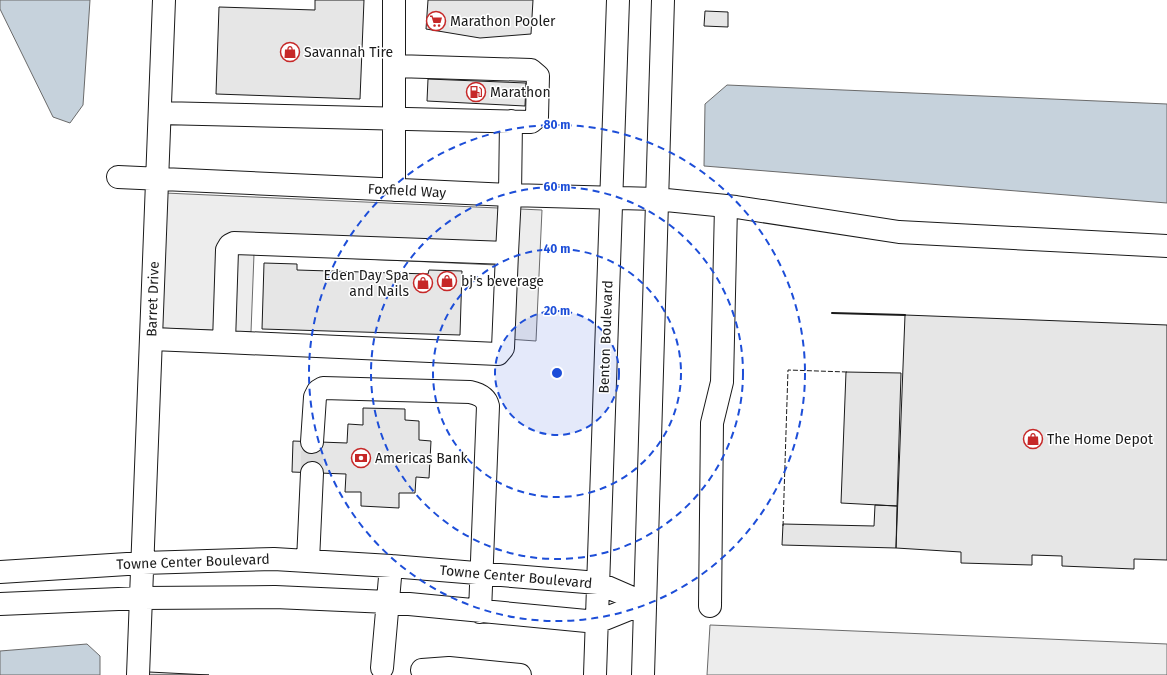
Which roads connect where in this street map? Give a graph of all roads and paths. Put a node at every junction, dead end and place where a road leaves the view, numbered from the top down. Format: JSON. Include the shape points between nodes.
{"nodes":[{"id":1,"x":164,"y":0,"type":"edge"},
{"id":2,"x":394,"y":0,"type":"edge"},
{"id":3,"x":618,"y":0,"type":"edge"},
{"id":4,"x":663,"y":0,"type":"edge"},
{"id":5,"x":394,"y":66,"type":"junction"},
{"id":6,"x":160,"y":113,"type":"junction"},
{"id":7,"x":394,"y":118,"type":"junction"},
{"id":8,"x":511,"y":121,"type":"junction"},
{"id":9,"x":118,"y":177,"type":"dead end"},
{"id":10,"x":158,"y":180,"type":"junction"},
{"id":11,"x":394,"y":190,"type":"junction"},
{"id":12,"x":510,"y":195,"type":"junction"},
{"id":13,"x":611,"y":199,"type":"junction"},
{"id":14,"x":656,"y":199,"type":"junction"},
{"id":15,"x":726,"y":206,"type":"junction"},
{"id":16,"x":1167,"y":246,"type":"edge"},
{"id":17,"x":507,"y":253,"type":"junction"},
{"id":18,"x":152,"y":339,"type":"junction"},
{"id":19,"x":224,"y":342,"type":"junction"},
{"id":20,"x":312,"y":442,"type":"tunnel mouth"},
{"id":21,"x":312,"y":473,"type":"tunnel mouth"},
{"id":22,"x":308,"y":561,"type":"junction"},
{"id":23,"x":143,"y":563,"type":"junction"},
{"id":24,"x":391,"y":566,"type":"junction"},
{"id":25,"x":0,"y":572,"type":"edge"},
{"id":26,"x":483,"y":575,"type":"junction"},
{"id":27,"x":598,"y":584,"type":"junction"},
{"id":28,"x":142,"y":598,"type":"junction"},
{"id":29,"x":388,"y":602,"type":"junction"},
{"id":30,"x":644,"y":603,"type":"junction"},
{"id":31,"x":0,"y":604,"type":"edge"},
{"id":32,"x":710,"y":606,"type":"dead end"},
{"id":33,"x":480,"y":612,"type":"junction"},
{"id":34,"x":597,"y":622,"type":"junction"},
{"id":35,"x":382,"y":668,"type":"dead end"},
{"id":36,"x":422,"y":670,"type":"dead end"},
{"id":37,"x":138,"y":675,"type":"edge"},
{"id":38,"x":520,"y":675,"type":"edge"},
{"id":39,"x":595,"y":675,"type":"edge"},
{"id":40,"x":642,"y":675,"type":"edge"}],
"edges":[{"from":1,"to":6,"type":"street","name":"Barret Drive"},
{"from":2,"to":5,"type":"street"},
{"from":3,"to":13,"type":"street","name":"Benton Boulevard"},
{"from":4,"to":14,"type":"street"},
{"from":5,"to":7,"type":"street"},
{"from":5,"to":8,"type":"street","via":[[531,70],[538,76],[536,116],[532,122]]},
{"from":6,"to":7,"type":"street"},
{"from":6,"to":10,"type":"street","name":"Barret Drive"},
{"from":7,"to":8,"type":"street"},
{"from":7,"to":11,"type":"street"},
{"from":8,"to":12,"type":"street"},
{"from":9,"to":10,"type":"street","name":"Foxfield Way"},
{"from":10,"to":11,"type":"street","name":"Foxfield Way"},
{"from":10,"to":18,"type":"street","name":"Barret Drive"},
{"from":11,"to":12,"type":"street","name":"Foxfield Way"},
{"from":12,"to":13,"type":"street","name":"Foxfield Way"},
{"from":12,"to":17,"type":"street"},
{"from":13,"to":14,"type":"street","name":"Foxfield Way"},
{"from":13,"to":27,"type":"street","name":"Benton Boulevard"},
{"from":14,"to":15,"type":"street","name":"Foxfield Way"},
{"from":14,"to":30,"type":"street"},
{"from":15,"to":16,"type":"street","name":"Foxfield Way","via":[[899,232]]},
{"from":15,"to":32,"type":"street","via":[[722,382],[712,422]]},
{"from":17,"to":19,"type":"street","via":[[234,243],[227,250]]},
{"from":17,"to":19,"type":"street","via":[[503,348],[498,354]]},
{"from":18,"to":19,"type":"street"},
{"from":18,"to":23,"type":"street","name":"Barret Drive"},
{"from":20,"to":26,"type":"street","via":[[315,397],[323,388],[470,392],[483,397],[488,406]]},
{"from":21,"to":22,"type":"street"},
{"from":22,"to":23,"type":"street","name":"Towne Center Boulevard","via":[[274,559]]},
{"from":22,"to":24,"type":"street","name":"Towne Center Boulevard"},
{"from":23,"to":25,"type":"street","name":"Towne Center Boulevard"},
{"from":23,"to":28,"type":"street","name":"Barret Drive"},
{"from":24,"to":26,"type":"street","name":"Towne Center Boulevard"},
{"from":24,"to":29,"type":"street"},
{"from":26,"to":27,"type":"street","name":"Towne Center Boulevard"},
{"from":26,"to":33,"type":"street"},
{"from":27,"to":30,"type":"street","name":"Towne Center Boulevard"},
{"from":27,"to":34,"type":"street","name":"Benton Boulevard"},
{"from":28,"to":29,"type":"street","via":[[275,597]]},
{"from":28,"to":31,"type":"street"},
{"from":28,"to":37,"type":"street","name":"Barret Drive"},
{"from":29,"to":33,"type":"street"},
{"from":29,"to":35,"type":"street"},
{"from":30,"to":34,"type":"street"},
{"from":30,"to":40,"type":"street"},
{"from":33,"to":34,"type":"street"},
{"from":34,"to":39,"type":"street","name":"Benton Boulevard"},
{"from":36,"to":38,"type":"street","via":[[449,668]]}]}
